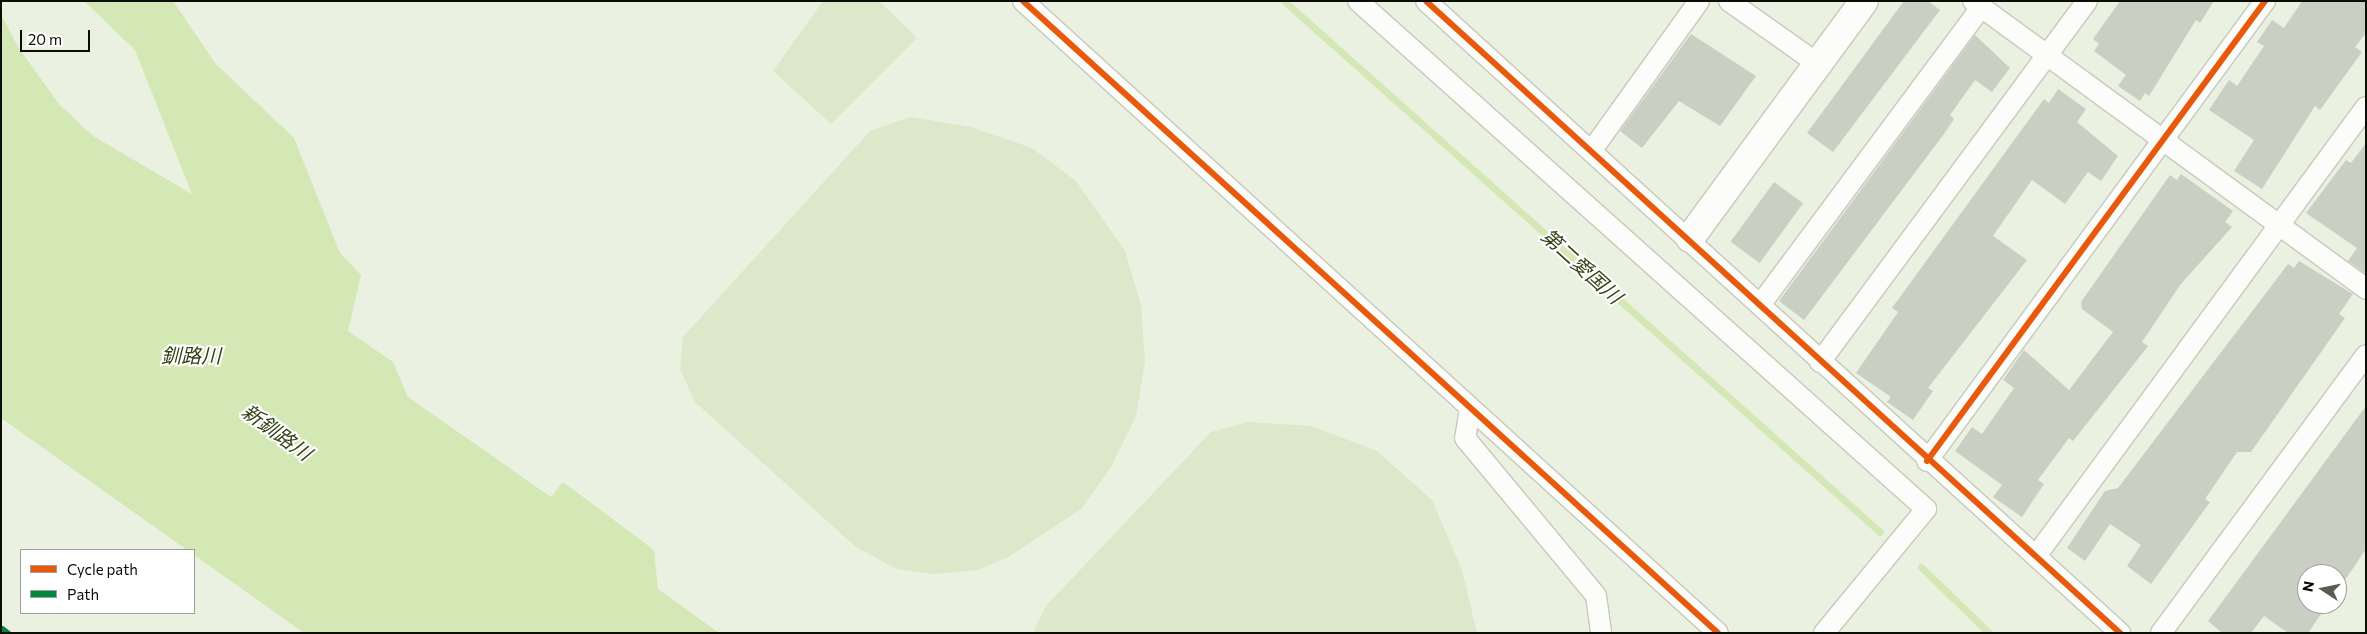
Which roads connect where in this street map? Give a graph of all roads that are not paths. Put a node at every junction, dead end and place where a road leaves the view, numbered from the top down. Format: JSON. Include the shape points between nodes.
{"nodes":[{"id":1,"x":1358,"y":1,"type":"edge"},
{"id":2,"x":1426,"y":1,"type":"edge"},
{"id":3,"x":1699,"y":1,"type":"edge"},
{"id":4,"x":1729,"y":1,"type":"edge"},
{"id":5,"x":1864,"y":1,"type":"edge"},
{"id":6,"x":2086,"y":1,"type":"edge"},
{"id":7,"x":2265,"y":1,"type":"edge"},
{"id":8,"x":1024,"y":2,"type":"edge"},
{"id":9,"x":1977,"y":4,"type":"edge"},
{"id":10,"x":2047,"y":55,"type":"junction"},
{"id":11,"x":1818,"y":64,"type":"junction"},
{"id":12,"x":2366,"y":107,"type":"edge"},
{"id":13,"x":2163,"y":140,"type":"junction"},
{"id":14,"x":1592,"y":150,"type":"junction"},
{"id":15,"x":2279,"y":226,"type":"junction"},
{"id":16,"x":1690,"y":238,"type":"junction"},
{"id":17,"x":2366,"y":289,"type":"edge"},
{"id":18,"x":1760,"y":305,"type":"junction"},
{"id":19,"x":2366,"y":355,"type":"edge"},
{"id":20,"x":1820,"y":362,"type":"junction"},
{"id":21,"x":1470,"y":408,"type":"junction"},
{"id":22,"x":1928,"y":461,"type":"junction"},
{"id":23,"x":2036,"y":556,"type":"junction"},
{"id":24,"x":1602,"y":633,"type":"edge"},
{"id":25,"x":1718,"y":633,"type":"edge"},
{"id":26,"x":1824,"y":633,"type":"edge"},
{"id":27,"x":2120,"y":633,"type":"edge"},
{"id":28,"x":2160,"y":633,"type":"edge"}],
"edges":[{"from":1,"to":26,"type":"street","via":[[1926,510]]},
{"from":2,"to":14,"type":"street"},
{"from":3,"to":14,"type":"street"},
{"from":4,"to":11,"type":"street"},
{"from":5,"to":11,"type":"street"},
{"from":6,"to":10,"type":"street"},
{"from":7,"to":13,"type":"street"},
{"from":8,"to":21,"type":"street"},
{"from":9,"to":10,"type":"street"},
{"from":9,"to":18,"type":"street"},
{"from":10,"to":13,"type":"street"},
{"from":10,"to":20,"type":"street"},
{"from":11,"to":16,"type":"street"},
{"from":12,"to":15,"type":"street"},
{"from":13,"to":15,"type":"street"},
{"from":13,"to":22,"type":"street"},
{"from":14,"to":16,"type":"street"},
{"from":15,"to":17,"type":"street"},
{"from":15,"to":23,"type":"street"},
{"from":16,"to":18,"type":"street"},
{"from":18,"to":20,"type":"street"},
{"from":19,"to":28,"type":"street"},
{"from":20,"to":22,"type":"street"},
{"from":21,"to":24,"type":"street","via":[[1465,438],[1596,596]]},
{"from":21,"to":25,"type":"street"},
{"from":22,"to":23,"type":"street"},
{"from":23,"to":27,"type":"street"}]}
